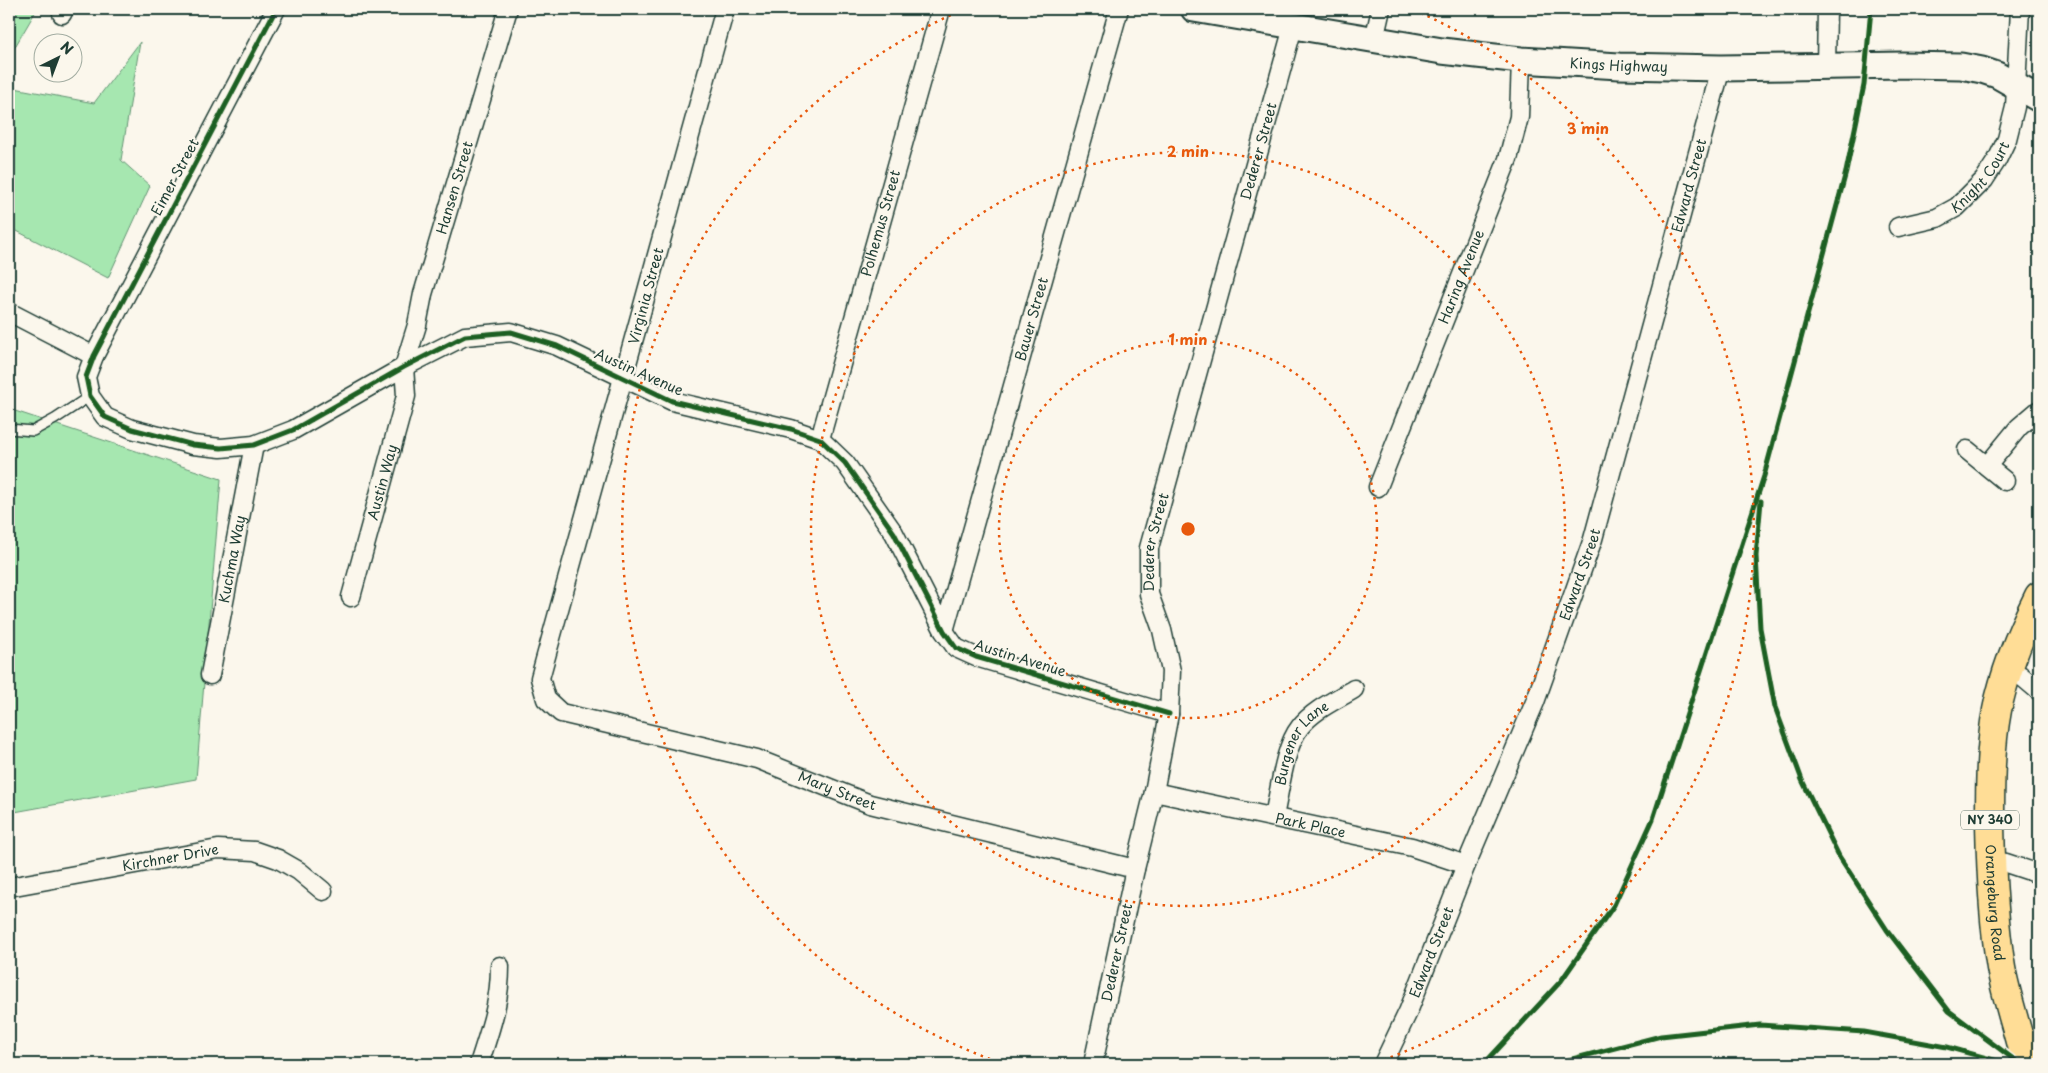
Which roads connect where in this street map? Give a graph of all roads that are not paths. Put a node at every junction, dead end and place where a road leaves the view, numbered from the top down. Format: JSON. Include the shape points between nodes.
{"nodes":[{"id":1,"x":276,"y":9,"type":"edge"},
{"id":2,"x":508,"y":9,"type":"edge"},
{"id":3,"x":725,"y":9,"type":"edge"},
{"id":4,"x":941,"y":9,"type":"edge"},
{"id":5,"x":1119,"y":9,"type":"edge"},
{"id":6,"x":1194,"y":9,"type":"edge"},
{"id":7,"x":1380,"y":9,"type":"edge"},
{"id":8,"x":1827,"y":9,"type":"edge"},
{"id":9,"x":2020,"y":9,"type":"edge"},
{"id":10,"x":1293,"y":27,"type":"junction"},
{"id":11,"x":1374,"y":40,"type":"junction"},
{"id":12,"x":1521,"y":60,"type":"junction"},
{"id":13,"x":1826,"y":67,"type":"junction"},
{"id":14,"x":1721,"y":68,"type":"junction"},
{"id":15,"x":2015,"y":85,"type":"junction"},
{"id":16,"x":2039,"y":99,"type":"edge"},
{"id":17,"x":1898,"y":227,"type":"dead end"},
{"id":18,"x":9,"y":312,"type":"edge"},
{"id":19,"x":94,"y":356,"type":"junction"},
{"id":20,"x":404,"y":367,"type":"junction"},
{"id":21,"x":623,"y":378,"type":"junction"},
{"id":22,"x":90,"y":396,"type":"junction"},
{"id":23,"x":2039,"y":410,"type":"edge"},
{"id":24,"x":9,"y":429,"type":"edge"},
{"id":25,"x":820,"y":440,"type":"junction"},
{"id":26,"x":254,"y":445,"type":"junction"},
{"id":27,"x":1967,"y":450,"type":"dead end"},
{"id":28,"x":1987,"y":466,"type":"junction"},
{"id":29,"x":2005,"y":481,"type":"dead end"},
{"id":30,"x":1378,"y":487,"type":"dead end"},
{"id":31,"x":2039,"y":596,"type":"edge"},
{"id":32,"x":351,"y":597,"type":"dead end"},
{"id":33,"x":944,"y":631,"type":"junction"},
{"id":34,"x":2007,"y":671,"type":"junction"},
{"id":35,"x":210,"y":675,"type":"dead end"},
{"id":36,"x":1354,"y":689,"type":"dead end"},
{"id":37,"x":2039,"y":691,"type":"edge"},
{"id":38,"x":546,"y":699,"type":"joint"},
{"id":39,"x":1169,"y":714,"type":"junction"},
{"id":40,"x":1154,"y":792,"type":"junction"},
{"id":41,"x":1274,"y":816,"type":"junction"},
{"id":42,"x":1991,"y":861,"type":"junction"},
{"id":43,"x":1466,"y":865,"type":"junction"},
{"id":44,"x":1135,"y":869,"type":"junction"},
{"id":45,"x":2039,"y":874,"type":"edge"},
{"id":46,"x":9,"y":888,"type":"edge"},
{"id":47,"x":322,"y":891,"type":"dead end"},
{"id":48,"x":500,"y":966,"type":"dead end"},
{"id":49,"x":2029,"y":1052,"type":"edge"},
{"id":50,"x":478,"y":1064,"type":"edge"},
{"id":51,"x":1094,"y":1064,"type":"edge"},
{"id":52,"x":1383,"y":1064,"type":"edge"}],
"edges":[{"from":1,"to":19,"type":"street","name":"Eimer Street"},
{"from":2,"to":20,"type":"street","name":"Hansen Street","via":[[425,284]]},
{"from":3,"to":21,"type":"street","name":"Virginia Street"},
{"from":4,"to":25,"type":"street","name":"Polhemus Street"},
{"from":5,"to":33,"type":"street","name":"Bauer Street"},
{"from":6,"to":10,"type":"street","name":"Kings Highway"},
{"from":7,"to":11,"type":"street"},
{"from":8,"to":13,"type":"street"},
{"from":9,"to":15,"type":"street","name":"Knight Court"},
{"from":10,"to":11,"type":"street","name":"Kings Highway"},
{"from":10,"to":39,"type":"street","name":"Dederer Street","via":[[1149,548],[1149,594],[1162,630],[1171,671]]},
{"from":11,"to":12,"type":"street","name":"Kings Highway"},
{"from":12,"to":14,"type":"street","name":"Kings Highway"},
{"from":12,"to":30,"type":"street","name":"Haring Avenue","via":[[1519,117],[1508,159]]},
{"from":13,"to":14,"type":"street","name":"Kings Highway"},
{"from":13,"to":15,"type":"street","name":"Kings Highway","via":[[1961,66],[1989,72]]},
{"from":14,"to":43,"type":"street","name":"Edward Street","via":[[1593,539],[1535,702]]},
{"from":15,"to":16,"type":"street","name":"Kings Highway"},
{"from":15,"to":17,"type":"street","name":"Knight Court","via":[[2015,107],[2007,139],[1984,180],[1947,213]]},
{"from":18,"to":19,"type":"street"},
{"from":19,"to":22,"type":"street","via":[[86,377]]},
{"from":20,"to":21,"type":"street","name":"Austin Avenue","via":[[464,336],[511,332],[556,346]]},
{"from":20,"to":26,"type":"street","name":"Austin Avenue","via":[[293,430]]},
{"from":20,"to":32,"type":"street","name":"Austin Way","via":[[406,396]]},
{"from":21,"to":25,"type":"street","name":"Austin Avenue","via":[[672,401],[791,429]]},
{"from":21,"to":38,"type":"street","name":"Virginia Street","via":[[540,678]]},
{"from":22,"to":24,"type":"lane","via":[[33,431]]},
{"from":22,"to":26,"type":"street","name":"Austin Avenue","via":[[105,417],[132,428],[193,445],[222,448]]},
{"from":23,"to":28,"type":"street","via":[[2019,427]]},
{"from":25,"to":33,"type":"street","name":"Austin Avenue","via":[[845,464],[894,533]]},
{"from":26,"to":35,"type":"street","name":"Kuchma Way"},
{"from":27,"to":28,"type":"street"},
{"from":28,"to":29,"type":"street"},
{"from":31,"to":34,"type":"main road","name":"Orangeburg Road","number":"NY 340"},
{"from":33,"to":39,"type":"street","name":"Austin Avenue","via":[[956,648],[976,657]]},
{"from":34,"to":37,"type":"street","via":[[2020,675]]},
{"from":34,"to":42,"type":"main road","name":"Orangeburg Road","number":"NY 340","via":[[1997,710],[1991,758]]},
{"from":36,"to":41,"type":"street","name":"Burgener Lane","via":[[1321,708],[1299,727],[1289,749]]},
{"from":38,"to":44,"type":"street","name":"Mary Street","via":[[561,712],[757,759],[870,804]]},
{"from":39,"to":40,"type":"street","name":"Dederer Street"},
{"from":40,"to":41,"type":"street","name":"Park Place"},
{"from":40,"to":44,"type":"street","name":"Dederer Street"},
{"from":41,"to":43,"type":"street","name":"Park Place","via":[[1412,846]]},
{"from":42,"to":45,"type":"street"},
{"from":42,"to":49,"type":"main road","name":"Orangeburg Road","number":"NY 340","via":[[2000,962]]},
{"from":43,"to":52,"type":"street","name":"Edward Street","via":[[1408,1012]]},
{"from":44,"to":51,"type":"street","name":"Dederer Street"},
{"from":46,"to":47,"type":"street","name":"Kirchner Drive","via":[[218,849],[256,851],[278,859],[299,871]]},
{"from":48,"to":50,"type":"street","via":[[496,1011]]}]}
